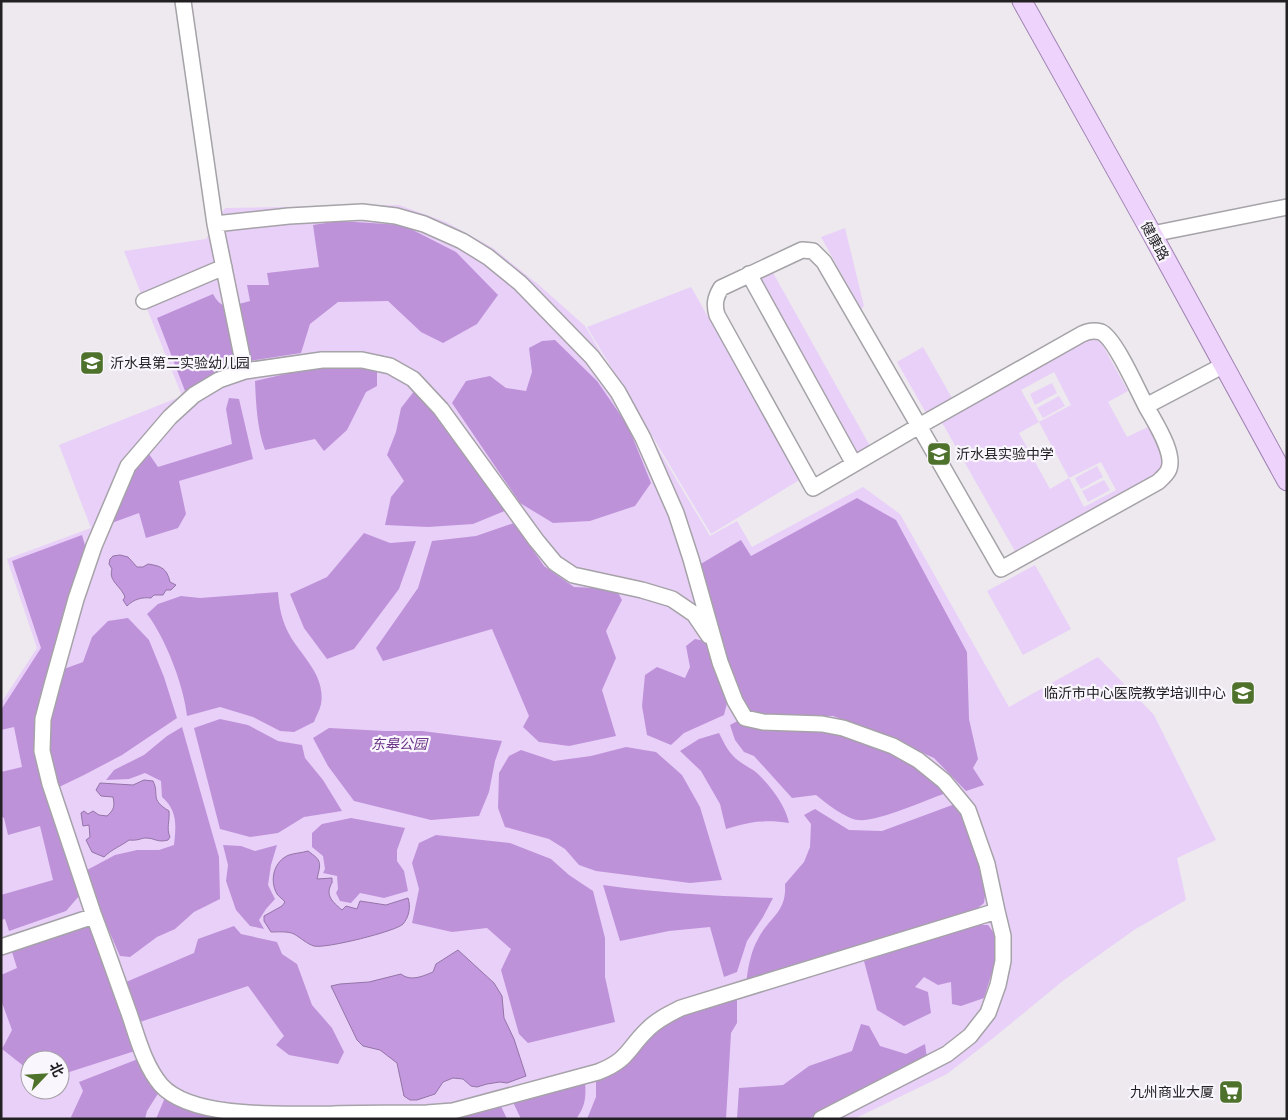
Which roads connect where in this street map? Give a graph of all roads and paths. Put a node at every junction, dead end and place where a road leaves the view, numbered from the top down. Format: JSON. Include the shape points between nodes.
{"nodes":[{"id":1,"x":182,"y":1,"type":"edge"},
{"id":2,"x":1022,"y":1,"type":"edge"},
{"id":3,"x":1287,"y":207,"type":"edge"},
{"id":4,"x":215,"y":224,"type":"junction"},
{"id":5,"x":1152,"y":234,"type":"junction"},
{"id":6,"x":224,"y":267,"type":"junction"},
{"id":7,"x":749,"y":274,"type":"junction"},
{"id":8,"x":144,"y":301,"type":"dead end"},
{"id":9,"x":1224,"y":365,"type":"junction"},
{"id":10,"x":245,"y":371,"type":"junction"},
{"id":11,"x":1146,"y":406,"type":"junction"},
{"id":12,"x":919,"y":426,"type":"junction"},
{"id":13,"x":854,"y":464,"type":"junction"},
{"id":14,"x":1287,"y":481,"type":"edge"},
{"id":15,"x":717,"y":650,"type":"junction"},
{"id":16,"x":997,"y":911,"type":"junction"},
{"id":17,"x":94,"y":916,"type":"junction"},
{"id":18,"x":1,"y":947,"type":"edge"},
{"id":19,"x":821,"y":1119,"type":"edge"}],
"edges":[{"from":1,"to":4,"type":"street"},
{"from":2,"to":5,"type":"main road","name":"健康路"},
{"from":3,"to":5,"type":"street"},
{"from":4,"to":6,"type":"street"},
{"from":4,"to":15,"type":"street","via":[[362,212],[396,216],[462,241],[520,283],[592,356],[618,392],[643,438],[676,513]]},
{"from":5,"to":9,"type":"main road","name":"健康路"},
{"from":6,"to":8,"type":"street"},
{"from":6,"to":10,"type":"street"},
{"from":7,"to":12,"type":"street","via":[[802,250],[819,256]]},
{"from":7,"to":13,"type":"street"},
{"from":7,"to":13,"type":"street","via":[[727,284],[717,294],[714,307],[722,324],[813,488]]},
{"from":9,"to":11,"type":"street"},
{"from":9,"to":14,"type":"main road","name":"健康路"},
{"from":10,"to":15,"type":"street","via":[[322,360],[362,360],[390,366],[413,379],[441,409],[555,563],[574,575],[672,599],[694,614]]},
{"from":10,"to":17,"type":"street","via":[[219,380],[194,395],[170,417],[128,466],[94,546],[52,685],[43,719],[42,751]]},
{"from":11,"to":12,"type":"street","via":[[1111,340],[1094,331],[1082,334]]},
{"from":11,"to":12,"type":"street","via":[[1170,453],[1169,470],[1163,477],[1000,568]]},
{"from":12,"to":13,"type":"street"},
{"from":15,"to":16,"type":"street","via":[[735,701],[745,718],[843,728],[894,746],[944,781],[968,810],[987,864]]},
{"from":16,"to":17,"type":"street","via":[[681,1008],[660,1018],[646,1030],[614,1066],[571,1080],[454,1111],[262,1115],[196,1104],[172,1094],[162,1085],[140,1045]]},
{"from":16,"to":19,"type":"street","via":[[1003,936],[1000,977],[988,1013],[970,1036],[947,1054]]},
{"from":17,"to":18,"type":"street"}]}
